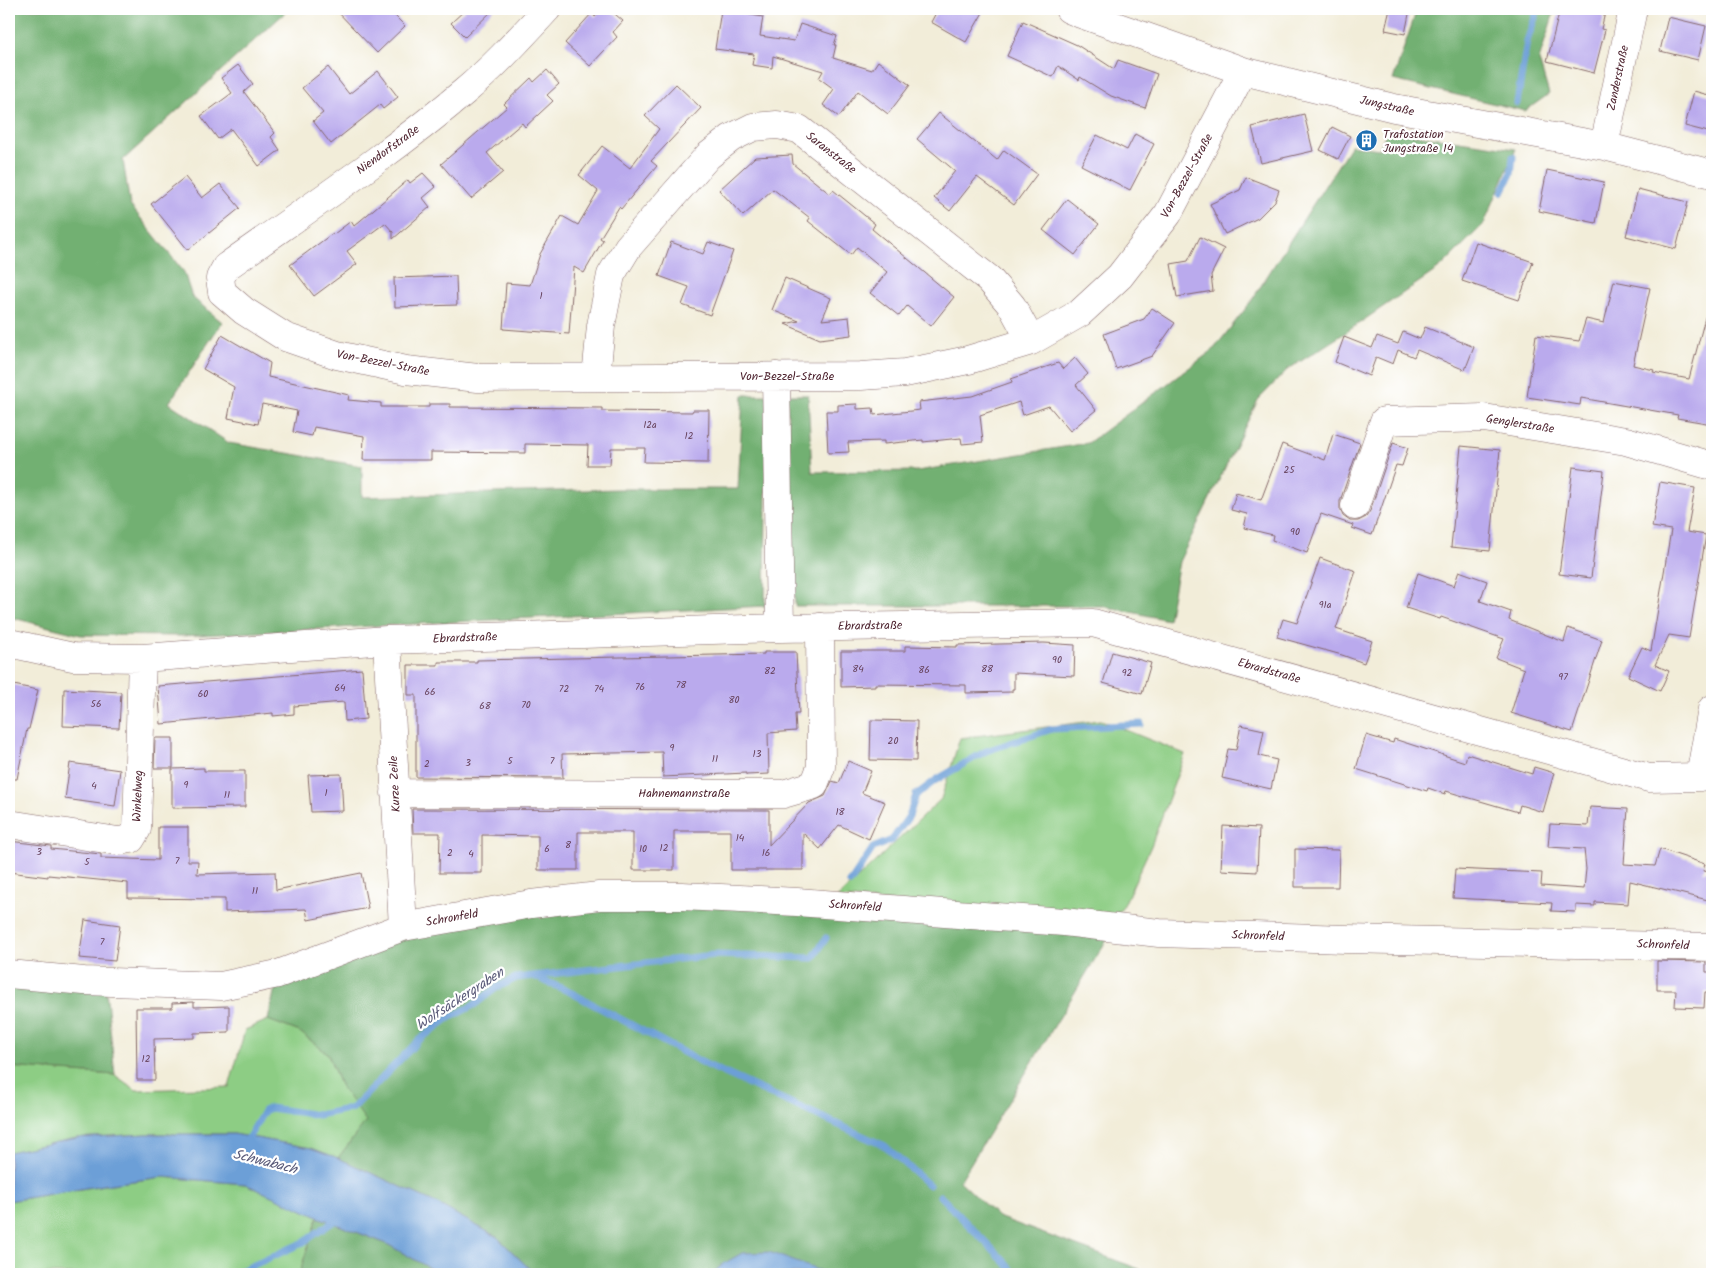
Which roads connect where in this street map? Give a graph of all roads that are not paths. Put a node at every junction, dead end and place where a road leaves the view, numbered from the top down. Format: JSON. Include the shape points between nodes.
{"nodes":[{"id":1,"x":547,"y":9,"type":"edge"},
{"id":2,"x":1069,"y":9,"type":"edge"},
{"id":3,"x":1633,"y":9,"type":"edge"},
{"id":4,"x":1243,"y":71,"type":"junction"},
{"id":5,"x":1604,"y":146,"type":"junction"},
{"id":6,"x":1712,"y":174,"type":"edge"},
{"id":7,"x":220,"y":278,"type":"joint"},
{"id":8,"x":1031,"y":341,"type":"junction"},
{"id":9,"x":776,"y":376,"type":"junction"},
{"id":10,"x":596,"y":377,"type":"junction"},
{"id":11,"x":1712,"y":466,"type":"edge"},
{"id":12,"x":1355,"y":506,"type":"dead end"},
{"id":13,"x":820,"y":627,"type":"junction"},
{"id":14,"x":780,"y":628,"type":"junction"},
{"id":15,"x":387,"y":640,"type":"junction"},
{"id":16,"x":9,"y":643,"type":"edge"},
{"id":17,"x":142,"y":658,"type":"junction"},
{"id":18,"x":1712,"y":709,"type":"edge"},
{"id":19,"x":1706,"y":776,"type":"edge"},
{"id":20,"x":395,"y":793,"type":"junction"},
{"id":21,"x":9,"y":824,"type":"edge"},
{"id":22,"x":403,"y":927,"type":"junction"},
{"id":23,"x":1712,"y":947,"type":"edge"},
{"id":24,"x":9,"y":974,"type":"edge"}],
"edges":[{"from":1,"to":7,"type":"street","name":"Niendorfstraße","via":[[465,91],[399,143],[226,266]]},
{"from":2,"to":4,"type":"street","name":"Jungstraße"},
{"from":3,"to":5,"type":"street","name":"Zanderstraße"},
{"from":4,"to":5,"type":"street","name":"Jungstraße","via":[[1394,108]]},
{"from":4,"to":8,"type":"street","name":"Von-Bezzel-Straße","via":[[1168,214],[1120,276],[1080,313]]},
{"from":5,"to":6,"type":"street","name":"Jungstraße"},
{"from":7,"to":10,"type":"street","name":"Von-Bezzel-Straße","via":[[222,292],[244,311],[285,337],[337,355],[406,370],[478,378]]},
{"from":8,"to":9,"type":"street","name":"Von-Bezzel-Straße","via":[[968,360],[905,373]]},
{"from":8,"to":10,"type":"street","name":"Saranstraße","via":[[1012,306],[989,279],[800,129],[777,125],[753,127],[731,138],[708,156],[628,247],[611,275]]},
{"from":9,"to":10,"type":"street","name":"Von-Bezzel-Straße"},
{"from":9,"to":14,"type":"street"},
{"from":11,"to":12,"type":"street","name":"Genglerstraße","via":[[1626,441],[1484,418],[1384,421]]},
{"from":13,"to":14,"type":"street","name":"Ebrardstraße"},
{"from":13,"to":19,"type":"street","name":"Ebrardstraße","via":[[1093,623],[1649,778]]},
{"from":13,"to":20,"type":"street","name":"Hahnemannstraße","via":[[821,767],[814,785],[783,794]]},
{"from":14,"to":15,"type":"street","name":"Ebrardstraße"},
{"from":15,"to":17,"type":"street","name":"Ebrardstraße"},
{"from":15,"to":20,"type":"street","name":"Kurze Zeile"},
{"from":16,"to":17,"type":"street","name":"Ebrardstraße","via":[[73,657]]},
{"from":17,"to":21,"type":"street","name":"Winkelweg","via":[[137,829],[131,839],[118,841]]},
{"from":18,"to":19,"type":"street"},
{"from":20,"to":22,"type":"street","name":"Kurze Zeile"},
{"from":22,"to":23,"type":"street","name":"Schronfeld","via":[[531,904],[599,896],[682,896],[1064,922],[1159,933]]},
{"from":22,"to":24,"type":"street","name":"Schronfeld","via":[[278,974],[221,986],[84,981]]}]}
